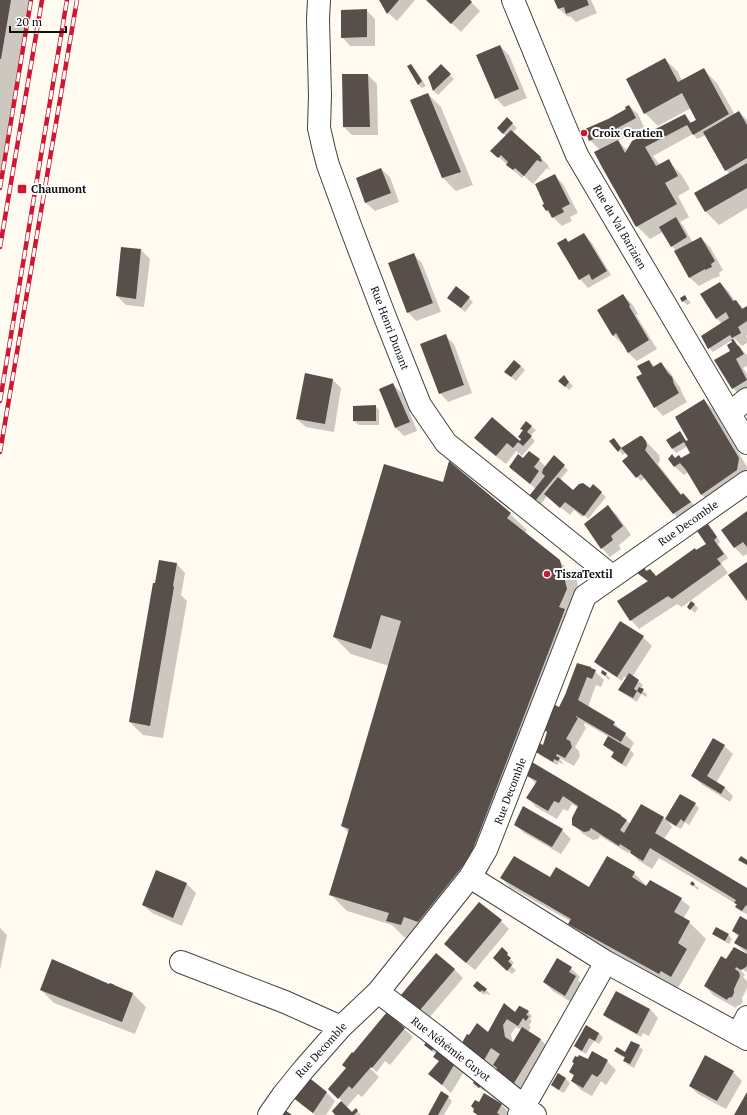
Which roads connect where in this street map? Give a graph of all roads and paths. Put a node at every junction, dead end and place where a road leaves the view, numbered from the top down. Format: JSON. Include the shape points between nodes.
{"nodes":[{"id":1,"x":319,"y":0,"type":"edge"},
{"id":2,"x":514,"y":0,"type":"edge"},
{"id":3,"x":747,"y":399,"type":"edge"},
{"id":4,"x":730,"y":412,"type":"junction"},
{"id":5,"x":747,"y":443,"type":"edge"},
{"id":6,"x":747,"y":482,"type":"edge"},
{"id":7,"x":612,"y":576,"type":"junction"},
{"id":8,"x":470,"y":877,"type":"junction"},
{"id":9,"x":181,"y":962,"type":"dead end"},
{"id":10,"x":606,"y":962,"type":"junction"},
{"id":11,"x":378,"y":992,"type":"junction"},
{"id":12,"x":341,"y":1027,"type":"junction"},
{"id":13,"x":744,"y":1030,"type":"edge"},
{"id":14,"x":526,"y":1112,"type":"edge"},
{"id":15,"x":269,"y":1115,"type":"edge"}],
"edges":[{"from":1,"to":7,"type":"street","name":"Rue Henri Dunant","via":[[319,128],[328,165],[420,405],[446,443]]},
{"from":2,"to":4,"type":"street","name":"Rue du Val Barizien","via":[[578,155]]},
{"from":3,"to":4,"type":"street"},
{"from":4,"to":5,"type":"street","name":"Rue du Val Barizien"},
{"from":6,"to":7,"type":"street","name":"Rue Decomble"},
{"from":7,"to":8,"type":"street","name":"Rue Decomble","via":[[585,596],[486,850]]},
{"from":8,"to":10,"type":"street"},
{"from":8,"to":11,"type":"street","name":"Rue Decomble"},
{"from":9,"to":12,"type":"street","via":[[285,1002]]},
{"from":10,"to":13,"type":"street"},
{"from":10,"to":14,"type":"street","name":"Rue Néhémie Guyot"},
{"from":11,"to":12,"type":"street","name":"Rue Decomble"},
{"from":11,"to":14,"type":"street","name":"Rue Néhémie Guyot","via":[[436,1036]]},
{"from":12,"to":15,"type":"street","name":"Rue Decomble","via":[[304,1069]]}]}
